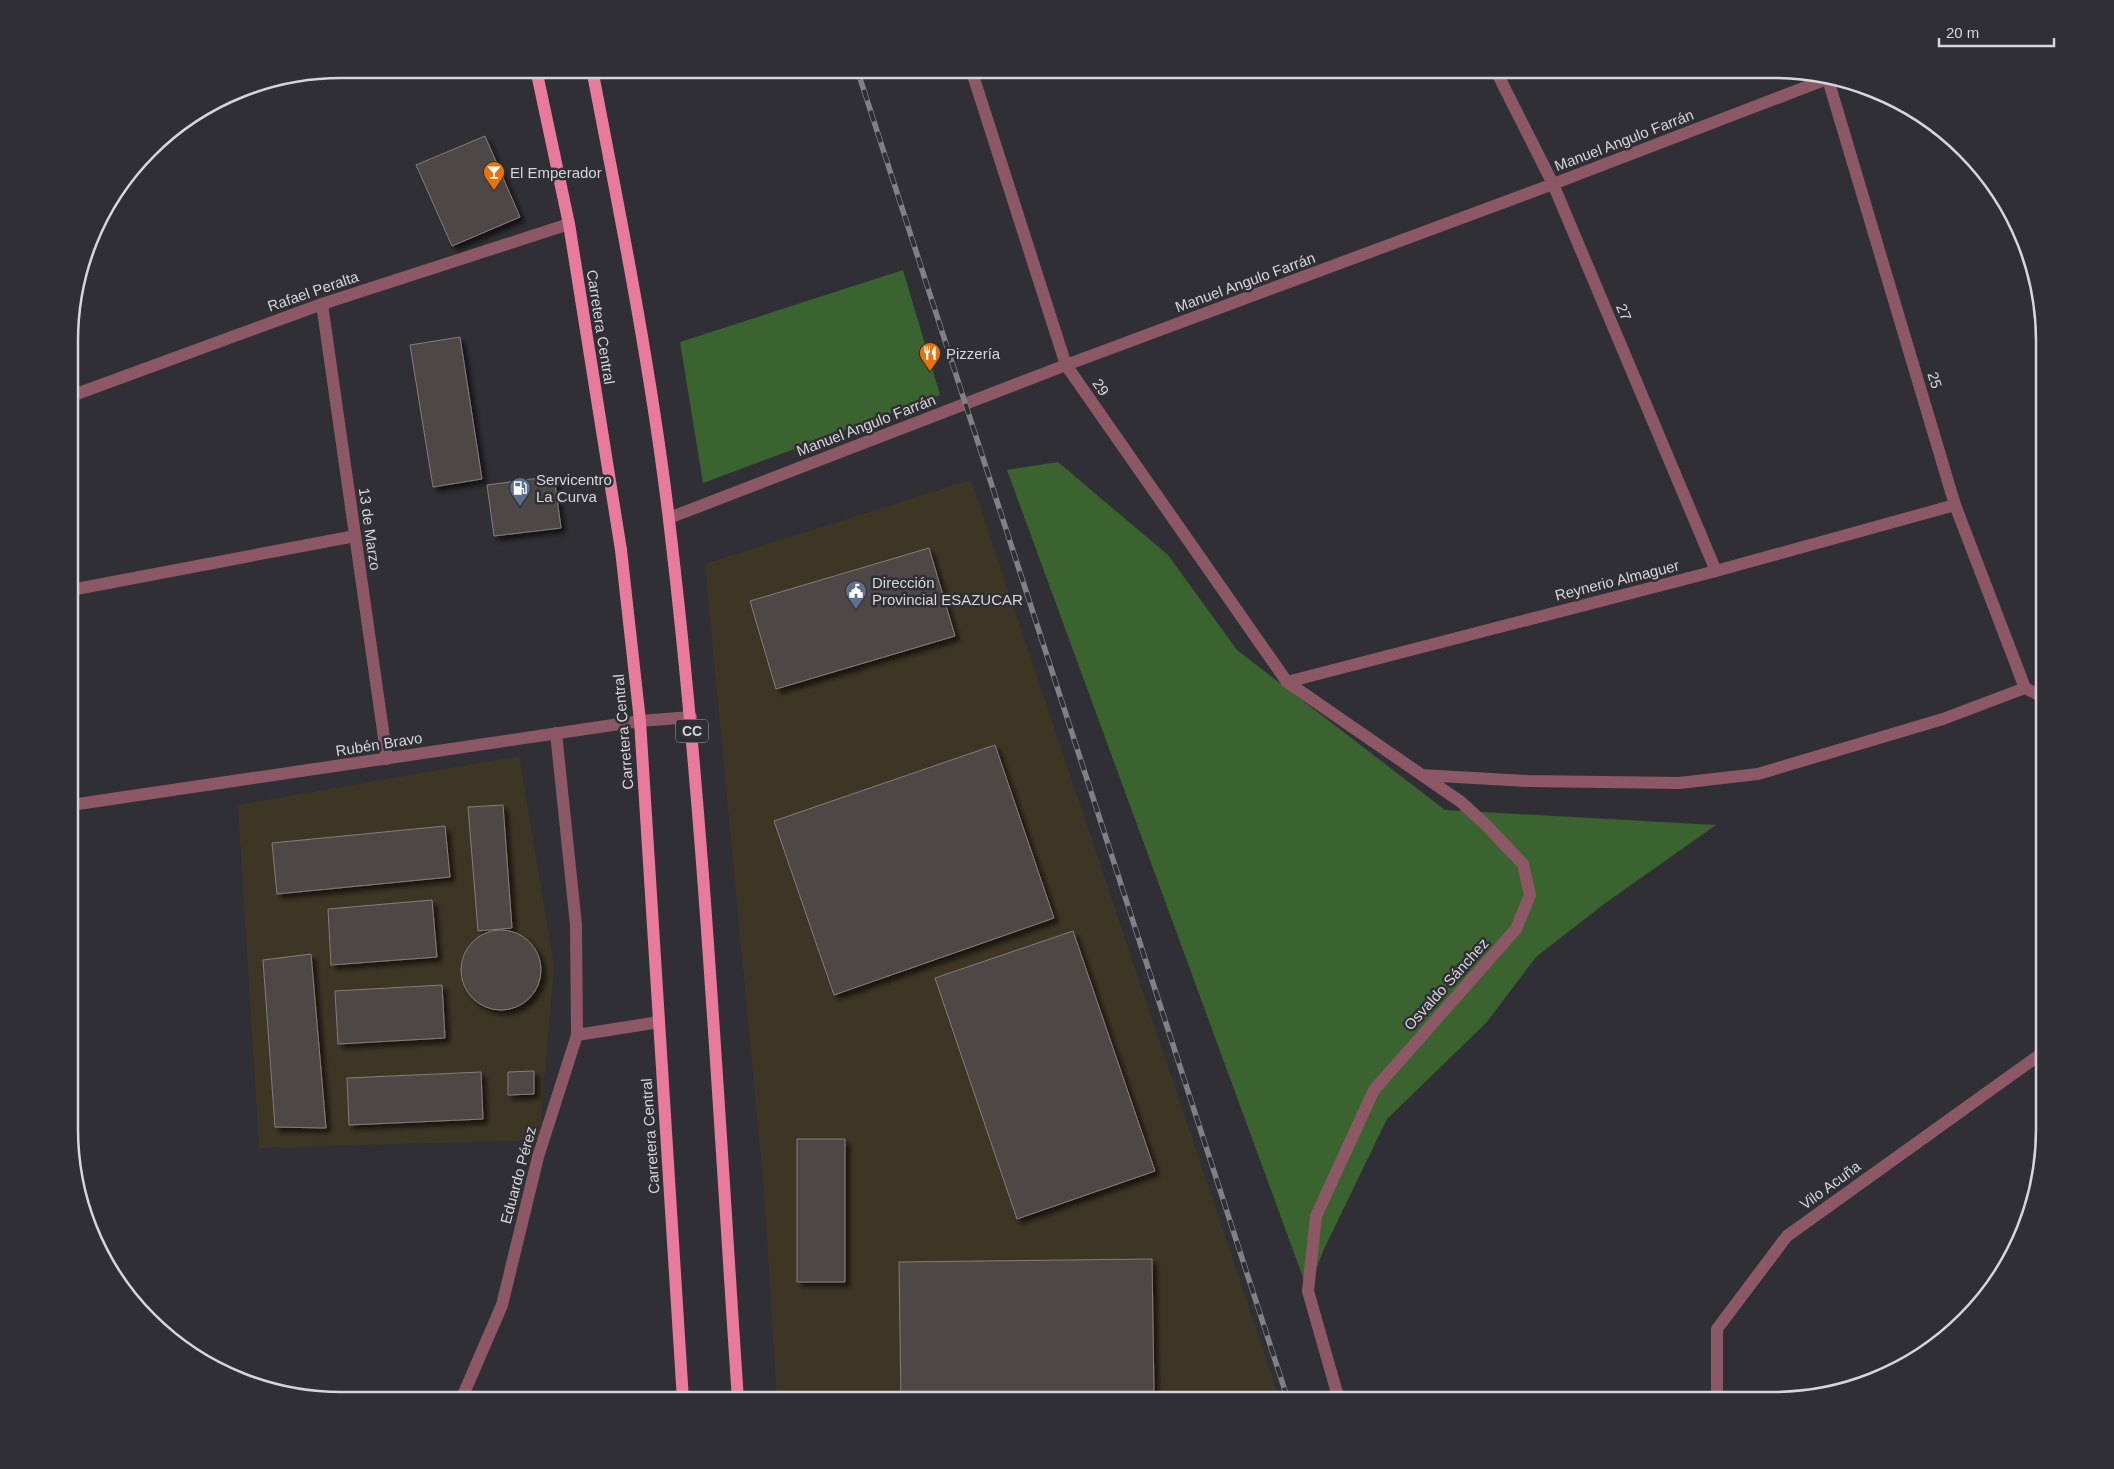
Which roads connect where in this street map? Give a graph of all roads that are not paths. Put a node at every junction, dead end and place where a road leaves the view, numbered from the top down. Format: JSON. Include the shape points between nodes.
{"nodes":[{"id":1,"x":538,"y":78,"type":"edge"},
{"id":2,"x":594,"y":78,"type":"edge"},
{"id":3,"x":974,"y":78,"type":"edge"},
{"id":4,"x":1500,"y":78,"type":"edge"},
{"id":5,"x":1819,"y":82,"type":"edge"},
{"id":6,"x":1831,"y":84,"type":"edge"},
{"id":7,"x":1553,"y":184,"type":"junction"},
{"id":8,"x":569,"y":224,"type":"junction"},
{"id":9,"x":322,"y":304,"type":"junction"},
{"id":10,"x":1066,"y":365,"type":"junction"},
{"id":11,"x":77,"y":394,"type":"edge"},
{"id":12,"x":1955,"y":505,"type":"junction"},
{"id":13,"x":669,"y":518,"type":"junction"},
{"id":14,"x":355,"y":536,"type":"junction"},
{"id":15,"x":1716,"y":572,"type":"junction"},
{"id":16,"x":77,"y":589,"type":"edge"},
{"id":17,"x":1287,"y":682,"type":"junction"},
{"id":18,"x":2025,"y":688,"type":"junction"},
{"id":19,"x":2036,"y":694,"type":"edge"},
{"id":20,"x":691,"y":717,"type":"junction"},
{"id":21,"x":640,"y":721,"type":"junction"},
{"id":22,"x":556,"y":733,"type":"junction"},
{"id":23,"x":387,"y":759,"type":"junction"},
{"id":24,"x":1422,"y":775,"type":"junction"},
{"id":25,"x":77,"y":805,"type":"edge"},
{"id":26,"x":659,"y":1022,"type":"junction"},
{"id":27,"x":577,"y":1035,"type":"junction"},
{"id":28,"x":2036,"y":1057,"type":"edge"},
{"id":29,"x":464,"y":1392,"type":"edge"},
{"id":30,"x":682,"y":1392,"type":"edge"},
{"id":31,"x":737,"y":1392,"type":"edge"},
{"id":32,"x":1337,"y":1392,"type":"edge"},
{"id":33,"x":1717,"y":1392,"type":"edge"}],
"edges":[{"from":1,"to":8,"type":"main road","name":"Carretera Central"},
{"from":2,"to":13,"type":"main road","number":"CC","via":[[633,285]]},
{"from":3,"to":10,"type":"street","name":"29"},
{"from":4,"to":7,"type":"street","name":"27"},
{"from":5,"to":7,"type":"street","name":"Manuel Angulo Farrán"},
{"from":6,"to":12,"type":"street","name":"25"},
{"from":7,"to":10,"type":"street","name":"Manuel Angulo Farrán"},
{"from":7,"to":15,"type":"street","name":"27"},
{"from":8,"to":9,"type":"street","name":"Rafael Peralta"},
{"from":8,"to":21,"type":"main road","name":"Carretera Central","via":[[621,550]]},
{"from":9,"to":11,"type":"street","name":"Rafael Peralta"},
{"from":9,"to":14,"type":"street","name":"13 de Marzo"},
{"from":10,"to":13,"type":"street","name":"Manuel Angulo Farrán"},
{"from":10,"to":17,"type":"street","name":"29"},
{"from":12,"to":15,"type":"street","name":"Reynerio Almaguer"},
{"from":12,"to":18,"type":"street","name":"25"},
{"from":13,"to":20,"type":"main road","number":"CC"},
{"from":14,"to":16,"type":"street"},
{"from":14,"to":23,"type":"street","name":"13 de Marzo"},
{"from":15,"to":17,"type":"street","name":"Reynerio Almaguer"},
{"from":17,"to":24,"type":"street","name":"Osvaldo Sánchez"},
{"from":18,"to":19,"type":"street"},
{"from":18,"to":24,"type":"street","via":[[1943,719],[1758,774],[1679,783],[1528,781]]},
{"from":20,"to":21,"type":"street","name":"Rubén Bravo"},
{"from":20,"to":31,"type":"main road","number":"CC"},
{"from":21,"to":22,"type":"street","name":"Rubén Bravo"},
{"from":21,"to":26,"type":"main road","name":"Carretera Central"},
{"from":22,"to":23,"type":"street","name":"Rubén Bravo"},
{"from":22,"to":27,"type":"street","name":"Eduardo Pérez","via":[[576,925]]},
{"from":23,"to":25,"type":"street","name":"Rubén Bravo"},
{"from":24,"to":32,"type":"street","name":"Osvaldo Sánchez","via":[[1461,802],[1523,864],[1530,895],[1516,929],[1374,1090],[1316,1216],[1308,1291]]},
{"from":26,"to":27,"type":"street"},
{"from":26,"to":30,"type":"main road","name":"Carretera Central"},
{"from":27,"to":29,"type":"street","name":"Eduardo Pérez","via":[[538,1157],[502,1305]]},
{"from":28,"to":33,"type":"street","name":"Vilo Acuña","via":[[1787,1236],[1717,1329]]}]}
